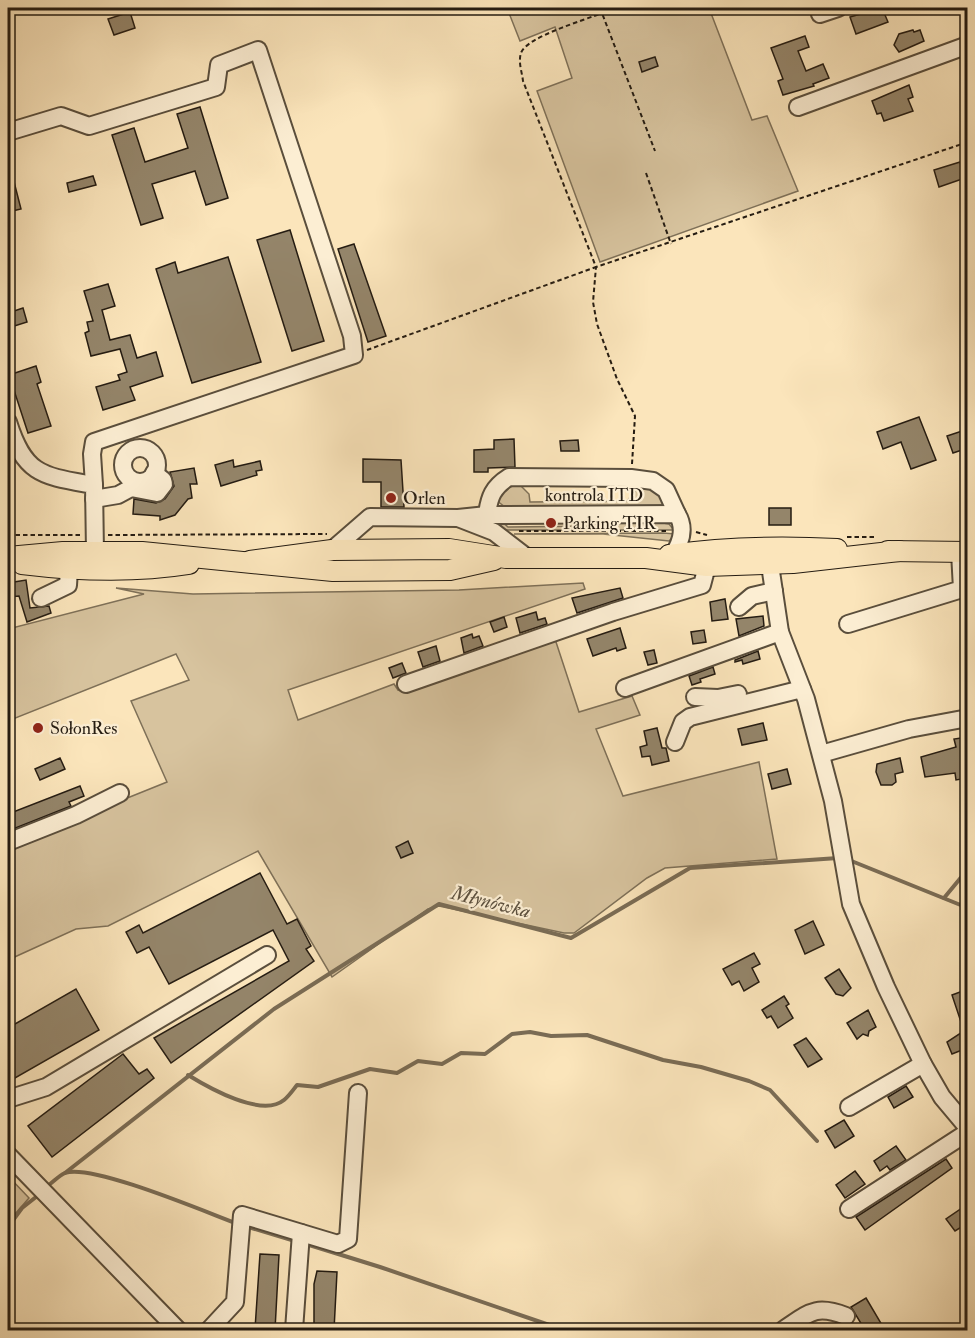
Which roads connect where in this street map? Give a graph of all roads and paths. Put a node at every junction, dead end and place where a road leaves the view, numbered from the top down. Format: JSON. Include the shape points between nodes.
{"nodes":[{"id":1,"x":600,"y":8,"type":"edge"},
{"id":2,"x":838,"y":8,"type":"edge"},
{"id":3,"x":602,"y":13,"type":"junction"},
{"id":4,"x":820,"y":14,"type":"dead end"},
{"id":5,"x":968,"y":45,"type":"edge"},
{"id":6,"x":798,"y":107,"type":"dead end"},
{"id":7,"x":8,"y":132,"type":"edge"},
{"id":8,"x":968,"y":142,"type":"edge"},
{"id":9,"x":655,"y":151,"type":"dead end"},
{"id":10,"x":646,"y":173,"type":"dead end"},
{"id":11,"x":671,"y":244,"type":"junction"},
{"id":12,"x":596,"y":267,"type":"junction"},
{"id":13,"x":354,"y":355,"type":"junction"},
{"id":14,"x":8,"y":422,"type":"edge"},
{"id":15,"x":154,"y":473,"type":"dead end"},
{"id":16,"x":631,"y":478,"type":"junction"},
{"id":17,"x":94,"y":492,"type":"junction"},
{"id":18,"x":677,"y":514,"type":"junction"},
{"id":19,"x":487,"y":515,"type":"junction"},
{"id":20,"x":458,"y":518,"type":"junction"},
{"id":21,"x":358,"y":542,"type":"junction"},
{"id":22,"x":899,"y":551,"type":"junction"},
{"id":23,"x":96,"y":552,"type":"junction"},
{"id":24,"x":964,"y":552,"type":"edge"},
{"id":25,"x":8,"y":557,"type":"edge"},
{"id":26,"x":506,"y":558,"type":"junction"},
{"id":27,"x":672,"y":558,"type":"junction"},
{"id":28,"x":529,"y":559,"type":"junction"},
{"id":29,"x":216,"y":560,"type":"junction"},
{"id":30,"x":250,"y":561,"type":"junction"},
{"id":31,"x":8,"y":562,"type":"edge"},
{"id":32,"x":770,"y":565,"type":"junction"},
{"id":33,"x":707,"y":566,"type":"junction"},
{"id":34,"x":69,"y":570,"type":"junction"},
{"id":35,"x":397,"y":570,"type":"junction"},
{"id":36,"x":116,"y":571,"type":"junction"},
{"id":37,"x":774,"y":591,"type":"junction"},
{"id":38,"x":41,"y":598,"type":"dead end"},
{"id":39,"x":739,"y":607,"type":"dead end"},
{"id":40,"x":848,"y":624,"type":"dead end"},
{"id":41,"x":780,"y":632,"type":"junction"},
{"id":42,"x":406,"y":684,"type":"dead end"},
{"id":43,"x":801,"y":685,"type":"junction"},
{"id":44,"x":625,"y":688,"type":"dead end"},
{"id":45,"x":695,"y":697,"type":"dead end"},
{"id":46,"x":968,"y":718,"type":"edge"},
{"id":47,"x":675,"y":742,"type":"dead end"},
{"id":48,"x":821,"y":754,"type":"junction"},
{"id":49,"x":120,"y":793,"type":"dead end"},
{"id":50,"x":8,"y":842,"type":"edge"},
{"id":51,"x":267,"y":956,"type":"dead end"},
{"id":52,"x":923,"y":1064,"type":"junction"},
{"id":53,"x":358,"y":1093,"type":"dead end"},
{"id":54,"x":8,"y":1099,"type":"edge"},
{"id":55,"x":849,"y":1107,"type":"dead end"},
{"id":56,"x":968,"y":1130,"type":"edge"},
{"id":57,"x":8,"y":1155,"type":"edge"},
{"id":58,"x":849,"y":1209,"type":"dead end"},
{"id":59,"x":301,"y":1233,"type":"junction"},
{"id":60,"x":846,"y":1316,"type":"dead end"},
{"id":61,"x":178,"y":1330,"type":"edge"},
{"id":62,"x":209,"y":1330,"type":"edge"},
{"id":63,"x":294,"y":1330,"type":"edge"},
{"id":64,"x":783,"y":1330,"type":"edge"}],
"edges":[{"from":1,"to":3,"type":"path"},
{"from":2,"to":4,"type":"street"},
{"from":3,"to":9,"type":"path"},
{"from":3,"to":12,"type":"path","via":[[532,40],[522,50],[520,62],[523,81]]},
{"from":5,"to":6,"type":"street"},
{"from":7,"to":13,"type":"street","via":[[61,116],[89,126],[216,87],[219,65],[258,50],[352,336]]},
{"from":8,"to":11,"type":"path"},
{"from":10,"to":11,"type":"path"},
{"from":11,"to":12,"type":"path"},
{"from":12,"to":13,"type":"path"},
{"from":12,"to":16,"type":"path","via":[[593,302],[597,324],[616,379],[635,416]]},
{"from":13,"to":17,"type":"street","via":[[94,442]]},
{"from":14,"to":17,"type":"street","via":[[16,448],[29,465]]},
{"from":15,"to":17,"type":"street","via":[[164,484],[157,493],[130,488],[118,495]]},
{"from":16,"to":18,"type":"street","via":[[653,481],[666,490]]},
{"from":16,"to":19,"type":"street","via":[[509,477],[497,485],[489,498]]},
{"from":17,"to":23,"type":"street"},
{"from":18,"to":19,"type":"street","name":"kontrola ITD"},
{"from":18,"to":27,"type":"street","via":[[683,531]]},
{"from":19,"to":20,"type":"street","name":"kontrola ITD"},
{"from":20,"to":21,"type":"street","via":[[370,517],[360,524]]},
{"from":20,"to":28,"type":"street","via":[[494,532]]},
{"from":21,"to":26,"type":"main road"},
{"from":21,"to":30,"type":"main road","via":[[332,550]]},
{"from":21,"to":35,"type":"street","via":[[371,558]]},
{"from":22,"to":24,"type":"main road"},
{"from":22,"to":27,"type":"main road","via":[[792,546],[708,549]]},
{"from":22,"to":32,"type":"main road"},
{"from":23,"to":25,"type":"main road"},
{"from":23,"to":29,"type":"main road","via":[[142,552]]},
{"from":23,"to":36,"type":"street","via":[[99,559]]},
{"from":24,"to":40,"type":"street","via":[[962,589]]},
{"from":26,"to":28,"type":"main road"},
{"from":26,"to":35,"type":"main road","via":[[450,570]]},
{"from":27,"to":28,"type":"main road"},
{"from":27,"to":33,"type":"main road"},
{"from":29,"to":30,"type":"main road"},
{"from":29,"to":36,"type":"main road"},
{"from":30,"to":35,"type":"main road","via":[[333,571]]},
{"from":31,"to":34,"type":"main road"},
{"from":32,"to":33,"type":"main road"},
{"from":32,"to":37,"type":"street"},
{"from":33,"to":42,"type":"street","via":[[702,585]]},
{"from":34,"to":36,"type":"main road"},
{"from":34,"to":38,"type":"street","via":[[65,589]]},
{"from":37,"to":39,"type":"street","via":[[752,596]]},
{"from":37,"to":41,"type":"street"},
{"from":41,"to":43,"type":"street"},
{"from":41,"to":44,"type":"street"},
{"from":43,"to":45,"type":"street","via":[[718,698]]},
{"from":43,"to":47,"type":"street","via":[[690,717],[683,722]]},
{"from":43,"to":48,"type":"street"},
{"from":46,"to":48,"type":"street","via":[[909,729]]},
{"from":48,"to":52,"type":"street","via":[[843,845],[846,888]]},
{"from":49,"to":50,"type":"street"},
{"from":51,"to":54,"type":"street","via":[[46,1087]]},
{"from":52,"to":55,"type":"street"},
{"from":52,"to":56,"type":"street"},
{"from":53,"to":59,"type":"street","via":[[348,1239],[338,1245]]},
{"from":56,"to":58,"type":"street"},
{"from":57,"to":61,"type":"street"},
{"from":59,"to":62,"type":"street","via":[[241,1223],[235,1302]]},
{"from":59,"to":63,"type":"street"},
{"from":60,"to":64,"type":"street","via":[[820,1308]]}]}
